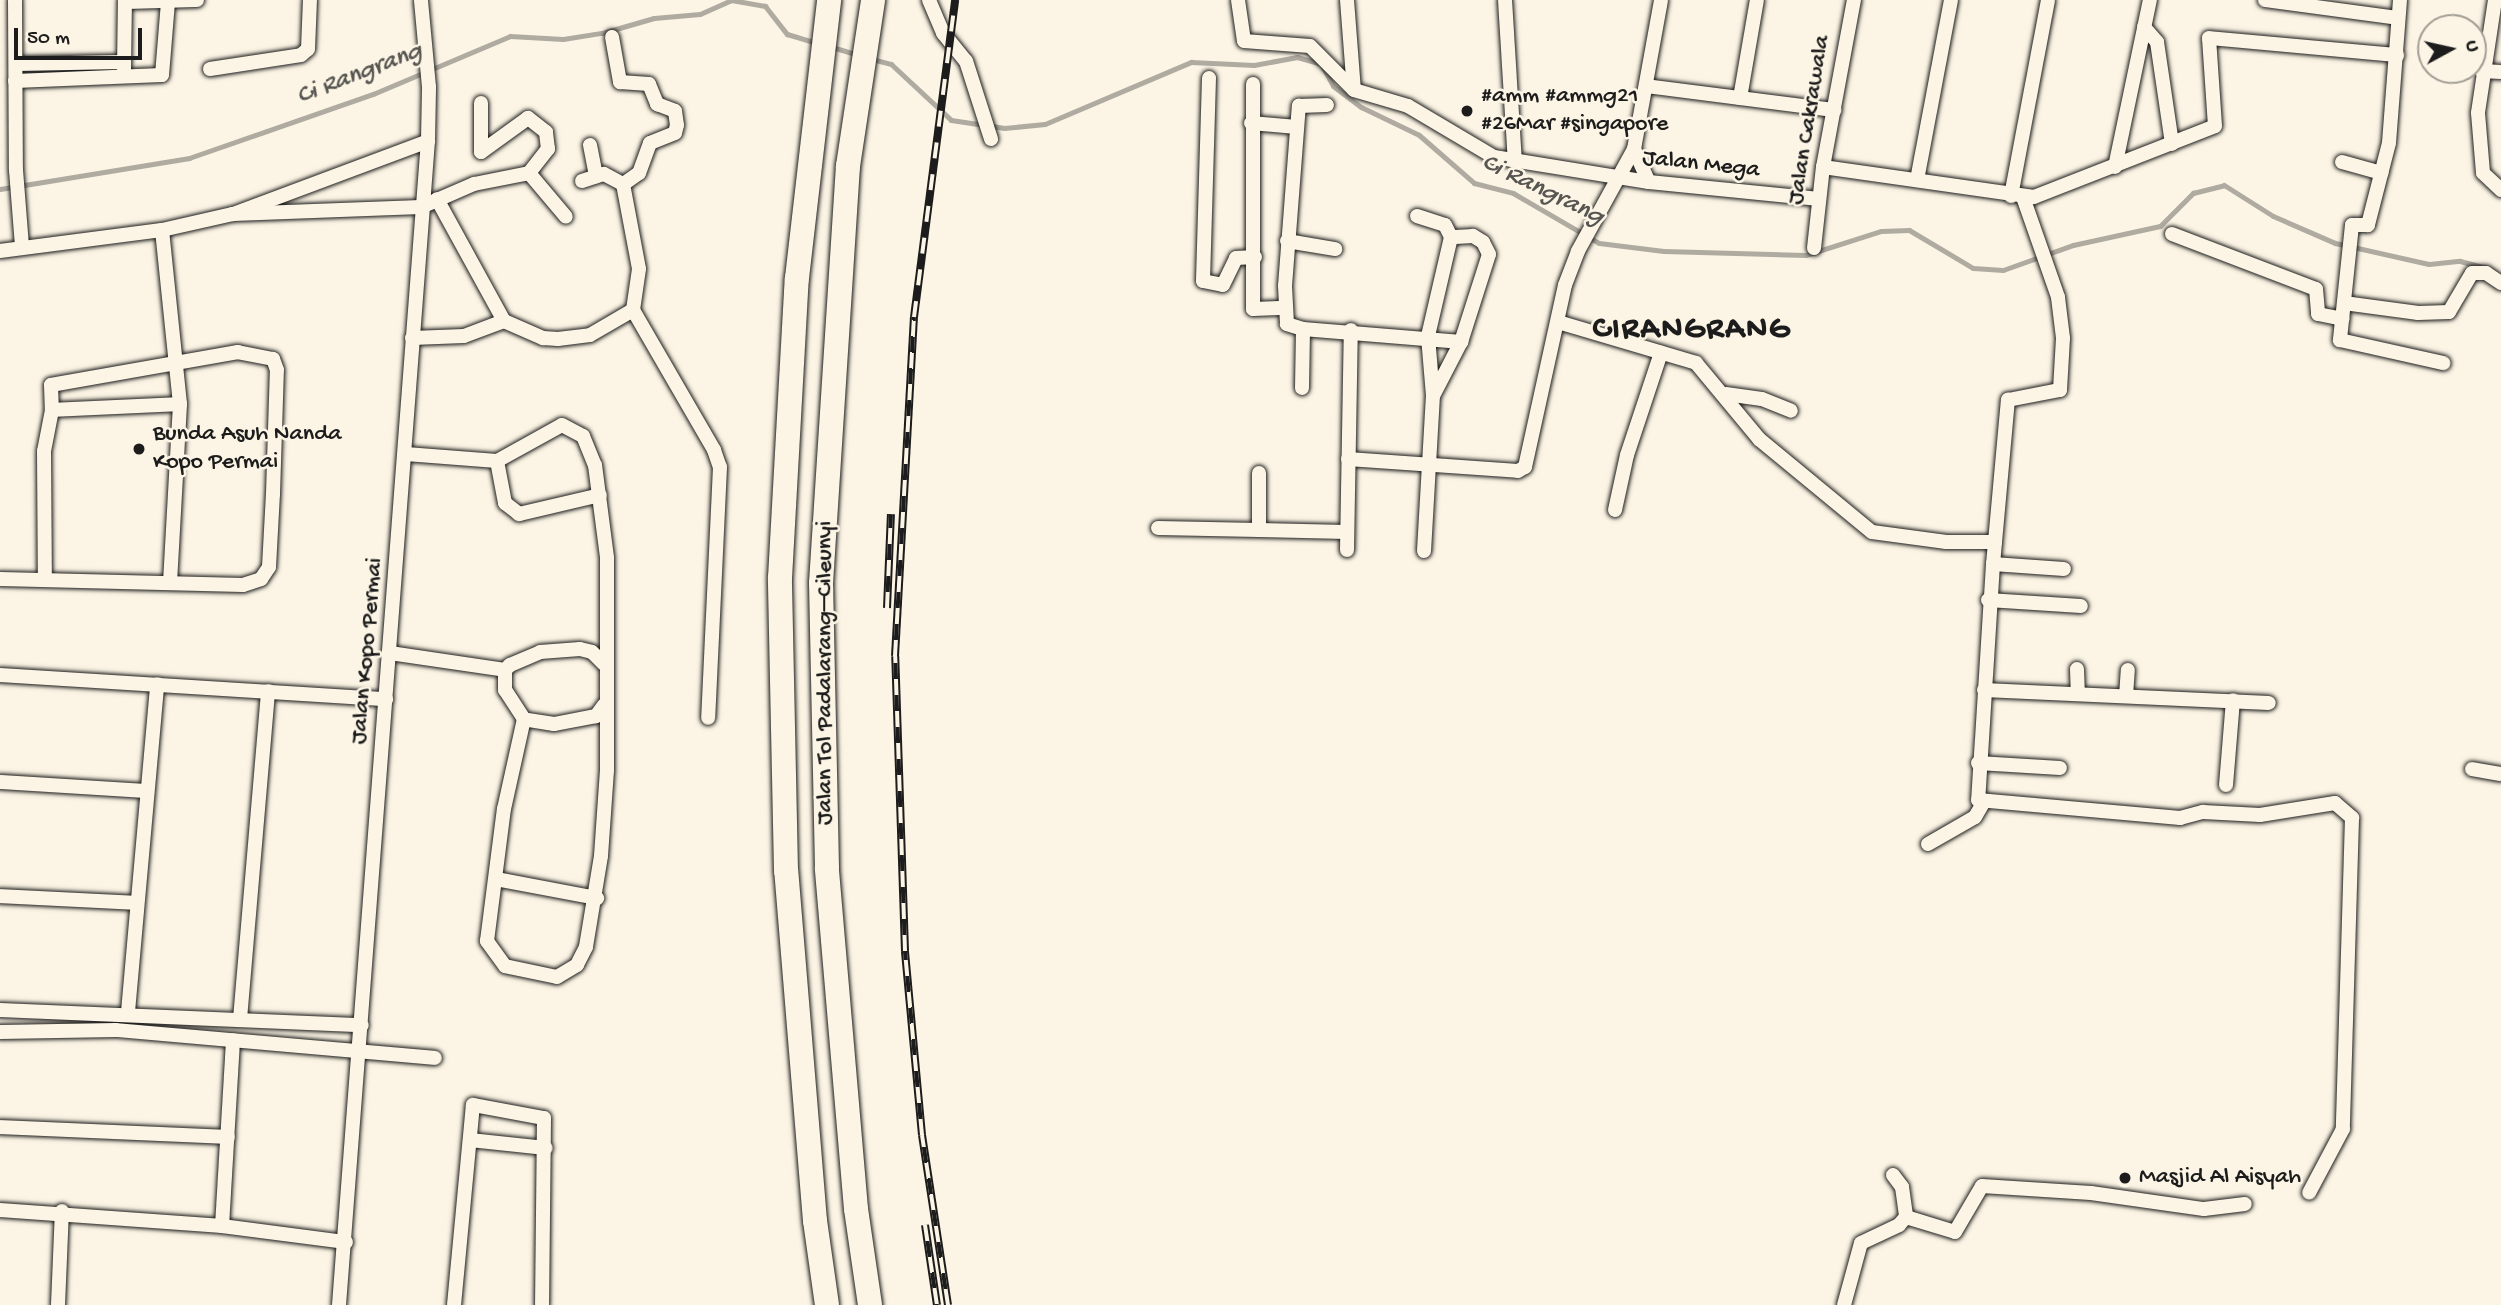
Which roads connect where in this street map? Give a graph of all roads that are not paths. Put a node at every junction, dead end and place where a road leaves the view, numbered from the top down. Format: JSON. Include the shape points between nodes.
{"nodes":[{"id":1,"x":15,"y":0,"type":"edge"},
{"id":2,"x":197,"y":0,"type":"edge"},
{"id":3,"x":310,"y":0,"type":"edge"},
{"id":4,"x":421,"y":0,"type":"edge"},
{"id":5,"x":929,"y":0,"type":"edge"},
{"id":6,"x":1238,"y":0,"type":"edge"},
{"id":7,"x":1347,"y":0,"type":"edge"},
{"id":8,"x":1505,"y":0,"type":"edge"},
{"id":9,"x":1661,"y":0,"type":"edge"},
{"id":10,"x":1757,"y":0,"type":"edge"},
{"id":11,"x":1854,"y":0,"type":"edge"},
{"id":12,"x":1951,"y":0,"type":"edge"},
{"id":13,"x":2048,"y":0,"type":"edge"},
{"id":14,"x":2150,"y":0,"type":"edge"},
{"id":15,"x":2265,"y":0,"type":"edge"},
{"id":16,"x":2400,"y":0,"type":"edge"},
{"id":17,"x":2495,"y":0,"type":"edge"},
{"id":18,"x":125,"y":1,"type":"edge"},
{"id":19,"x":168,"y":2,"type":"junction"},
{"id":20,"x":828,"y":4,"type":"edge"},
{"id":21,"x":871,"y":10,"type":"edge"},
{"id":22,"x":2398,"y":18,"type":"junction"},
{"id":23,"x":2144,"y":27,"type":"junction"},
{"id":24,"x":612,"y":37,"type":"dead end"},
{"id":25,"x":2487,"y":44,"type":"edge"},
{"id":26,"x":2397,"y":55,"type":"junction"},
{"id":27,"x":10,"y":56,"type":"edge"},
{"id":28,"x":124,"y":62,"type":"junction"},
{"id":29,"x":58,"y":65,"type":"junction"},
{"id":30,"x":210,"y":69,"type":"dead end"},
{"id":31,"x":1209,"y":78,"type":"dead end"},
{"id":32,"x":124,"y":79,"type":"junction"},
{"id":33,"x":59,"y":80,"type":"junction"},
{"id":34,"x":15,"y":81,"type":"junction"},
{"id":35,"x":1253,"y":84,"type":"dead end"},
{"id":36,"x":2481,"y":84,"type":"edge"},
{"id":37,"x":1646,"y":86,"type":"junction"},
{"id":38,"x":1354,"y":90,"type":"junction"},
{"id":39,"x":1740,"y":97,"type":"junction"},
{"id":40,"x":481,"y":103,"type":"dead end"},
{"id":41,"x":1327,"y":105,"type":"dead end"},
{"id":42,"x":1834,"y":110,"type":"junction"},
{"id":43,"x":1251,"y":123,"type":"junction"},
{"id":44,"x":1297,"y":127,"type":"junction"},
{"id":45,"x":990,"y":139,"type":"dead end"},
{"id":46,"x":428,"y":141,"type":"junction"},
{"id":47,"x":2172,"y":144,"type":"junction"},
{"id":48,"x":590,"y":145,"type":"dead end"},
{"id":49,"x":1633,"y":149,"type":"junction"},
{"id":50,"x":1515,"y":162,"type":"junction"},
{"id":51,"x":2342,"y":162,"type":"dead end"},
{"id":52,"x":1823,"y":167,"type":"junction"},
{"id":53,"x":2115,"y":167,"type":"junction"},
{"id":54,"x":529,"y":173,"type":"junction"},
{"id":55,"x":2382,"y":173,"type":"junction"},
{"id":56,"x":596,"y":176,"type":"junction"},
{"id":57,"x":1621,"y":178,"type":"junction"},
{"id":58,"x":1917,"y":180,"type":"junction"},
{"id":59,"x":582,"y":181,"type":"dead end"},
{"id":60,"x":1649,"y":182,"type":"junction"},
{"id":61,"x":623,"y":184,"type":"junction"},
{"id":62,"x":2500,"y":190,"type":"edge"},
{"id":63,"x":2017,"y":196,"type":"junction"},
{"id":64,"x":437,"y":199,"type":"junction"},
{"id":65,"x":1819,"y":199,"type":"junction"},
{"id":66,"x":421,"y":207,"type":"junction"},
{"id":67,"x":233,"y":214,"type":"junction"},
{"id":68,"x":1418,"y":216,"type":"dead end"},
{"id":69,"x":566,"y":217,"type":"dead end"},
{"id":70,"x":162,"y":230,"type":"junction"},
{"id":71,"x":2172,"y":234,"type":"dead end"},
{"id":72,"x":1451,"y":237,"type":"junction"},
{"id":73,"x":1287,"y":241,"type":"junction"},
{"id":74,"x":22,"y":246,"type":"junction"},
{"id":75,"x":1814,"y":248,"type":"dead end"},
{"id":76,"x":1335,"y":249,"type":"dead end"},
{"id":77,"x":0,"y":251,"type":"edge"},
{"id":78,"x":1255,"y":257,"type":"junction"},
{"id":79,"x":2501,"y":282,"type":"edge"},
{"id":80,"x":2344,"y":303,"type":"junction"},
{"id":81,"x":1286,"y":308,"type":"junction"},
{"id":82,"x":633,"y":310,"type":"junction"},
{"id":83,"x":2343,"y":319,"type":"junction"},
{"id":84,"x":504,"y":321,"type":"junction"},
{"id":85,"x":1558,"y":322,"type":"junction"},
{"id":86,"x":1303,"y":329,"type":"junction"},
{"id":87,"x":1351,"y":330,"type":"junction"},
{"id":88,"x":1428,"y":336,"type":"junction"},
{"id":89,"x":412,"y":338,"type":"junction"},
{"id":90,"x":1461,"y":342,"type":"junction"},
{"id":91,"x":1661,"y":353,"type":"junction"},
{"id":92,"x":174,"y":362,"type":"junction"},
{"id":93,"x":2443,"y":363,"type":"dead end"},
{"id":94,"x":1302,"y":388,"type":"dead end"},
{"id":95,"x":1726,"y":394,"type":"junction"},
{"id":96,"x":1433,"y":396,"type":"junction"},
{"id":97,"x":180,"y":404,"type":"junction"},
{"id":98,"x":52,"y":410,"type":"junction"},
{"id":99,"x":1791,"y":411,"type":"dead end"},
{"id":100,"x":406,"y":454,"type":"junction"},
{"id":101,"x":1348,"y":459,"type":"junction"},
{"id":102,"x":497,"y":461,"type":"junction"},
{"id":103,"x":1426,"y":465,"type":"junction"},
{"id":104,"x":1259,"y":472,"type":"dead end"},
{"id":105,"x":600,"y":495,"type":"junction"},
{"id":106,"x":1615,"y":510,"type":"dead end"},
{"id":107,"x":1158,"y":528,"type":"dead end"},
{"id":108,"x":1259,"y":530,"type":"junction"},
{"id":109,"x":1347,"y":532,"type":"junction"},
{"id":110,"x":1995,"y":542,"type":"junction"},
{"id":111,"x":1347,"y":550,"type":"dead end"},
{"id":112,"x":1424,"y":551,"type":"dead end"},
{"id":113,"x":1993,"y":564,"type":"junction"},
{"id":114,"x":2064,"y":569,"type":"dead end"},
{"id":115,"x":0,"y":579,"type":"edge"},
{"id":116,"x":45,"y":579,"type":"junction"},
{"id":117,"x":170,"y":581,"type":"junction"},
{"id":118,"x":1988,"y":600,"type":"junction"},
{"id":119,"x":2081,"y":606,"type":"dead end"},
{"id":120,"x":390,"y":653,"type":"junction"},
{"id":121,"x":604,"y":664,"type":"junction"},
{"id":122,"x":2077,"y":669,"type":"dead end"},
{"id":123,"x":505,"y":670,"type":"junction"},
{"id":124,"x":2128,"y":670,"type":"dead end"},
{"id":125,"x":0,"y":675,"type":"edge"},
{"id":126,"x":157,"y":684,"type":"junction"},
{"id":127,"x":1984,"y":690,"type":"junction"},
{"id":128,"x":268,"y":691,"type":"junction"},
{"id":129,"x":2078,"y":694,"type":"junction"},
{"id":130,"x":2126,"y":696,"type":"junction"},
{"id":131,"x":386,"y":699,"type":"junction"},
{"id":132,"x":2233,"y":700,"type":"junction"},
{"id":133,"x":2269,"y":703,"type":"dead end"},
{"id":134,"x":604,"y":705,"type":"junction"},
{"id":135,"x":708,"y":718,"type":"dead end"},
{"id":136,"x":524,"y":719,"type":"junction"},
{"id":137,"x":1978,"y":763,"type":"junction"},
{"id":138,"x":2060,"y":768,"type":"dead end"},
{"id":139,"x":2472,"y":769,"type":"dead end"},
{"id":140,"x":2501,"y":774,"type":"edge"},
{"id":141,"x":0,"y":782,"type":"edge"},
{"id":142,"x":2226,"y":785,"type":"dead end"},
{"id":143,"x":147,"y":791,"type":"junction"},
{"id":144,"x":1983,"y":803,"type":"junction"},
{"id":145,"x":1928,"y":844,"type":"dead end"},
{"id":146,"x":496,"y":879,"type":"junction"},
{"id":147,"x":0,"y":896,"type":"edge"},
{"id":148,"x":597,"y":898,"type":"junction"},
{"id":149,"x":137,"y":904,"type":"junction"},
{"id":150,"x":0,"y":1010,"type":"edge"},
{"id":151,"x":128,"y":1012,"type":"junction"},
{"id":152,"x":240,"y":1019,"type":"junction"},
{"id":153,"x":0,"y":1032,"type":"edge"},
{"id":154,"x":361,"y":1037,"type":"junction"},
{"id":155,"x":233,"y":1040,"type":"junction"},
{"id":156,"x":435,"y":1058,"type":"dead end"},
{"id":157,"x":0,"y":1127,"type":"edge"},
{"id":158,"x":228,"y":1137,"type":"junction"},
{"id":159,"x":470,"y":1140,"type":"junction"},
{"id":160,"x":546,"y":1148,"type":"junction"},
{"id":161,"x":1893,"y":1175,"type":"dead end"},
{"id":162,"x":2309,"y":1193,"type":"dead end"},
{"id":163,"x":2245,"y":1204,"type":"dead end"},
{"id":164,"x":0,"y":1210,"type":"edge"},
{"id":165,"x":62,"y":1211,"type":"junction"},
{"id":166,"x":1906,"y":1217,"type":"junction"},
{"id":167,"x":222,"y":1226,"type":"junction"},
{"id":168,"x":346,"y":1242,"type":"junction"},
{"id":169,"x":58,"y":1305,"type":"edge"},
{"id":170,"x":339,"y":1305,"type":"edge"},
{"id":171,"x":454,"y":1305,"type":"edge"},
{"id":172,"x":542,"y":1305,"type":"edge"},
{"id":173,"x":827,"y":1305,"type":"edge"},
{"id":174,"x":870,"y":1305,"type":"edge"},
{"id":175,"x":1844,"y":1305,"type":"edge"}],
"edges":[{"from":1,"to":27,"type":"street"},
{"from":2,"to":19,"type":"street"},
{"from":3,"to":30,"type":"street","via":[[308,49],[301,55]]},
{"from":4,"to":46,"type":"street","name":"Jalan Kopo Permai","via":[[429,87]]},
{"from":5,"to":45,"type":"street","via":[[943,33],[966,61]]},
{"from":6,"to":38,"type":"street","name":"Jalan Mega","via":[[1240,37],[1251,43],[1310,46]]},
{"from":7,"to":38,"type":"street"},
{"from":8,"to":50,"type":"street"},
{"from":9,"to":37,"type":"street"},
{"from":10,"to":39,"type":"street"},
{"from":11,"to":42,"type":"street","name":"Jalan Cakrawala"},
{"from":12,"to":58,"type":"street"},
{"from":13,"to":63,"type":"street"},
{"from":14,"to":23,"type":"street"},
{"from":15,"to":22,"type":"street"},
{"from":16,"to":22,"type":"street"},
{"from":17,"to":25,"type":"street"},
{"from":18,"to":19,"type":"street"},
{"from":18,"to":28,"type":"street"},
{"from":19,"to":32,"type":"street","via":[[164,73]]},
{"from":20,"to":173,"type":"highway","name":"Jalan Tol Padalarang–Cileunyi","via":[[797,278],[780,578],[786,871],[815,1221]]},
{"from":21,"to":174,"type":"highway","name":"Jalan Tol Padalarang–Cileunyi","via":[[858,86],[839,278],[821,583],[827,868],[856,1209]]},
{"from":22,"to":26,"type":"street"},
{"from":23,"to":47,"type":"street","via":[[2157,42]]},
{"from":23,"to":53,"type":"street"},
{"from":24,"to":61,"type":"street","via":[[620,82],[649,84],[657,104],[675,111],[677,125],[675,133],[650,143],[639,173]]},
{"from":26,"to":47,"type":"street","via":[[2209,38],[2217,125]]},
{"from":26,"to":55,"type":"street","via":[[2393,116]]},
{"from":27,"to":29,"type":"street"},
{"from":27,"to":34,"type":"street"},
{"from":28,"to":29,"type":"street"},
{"from":28,"to":32,"type":"street"},
{"from":29,"to":33,"type":"street"},
{"from":31,"to":78,"type":"street","via":[[1203,281],[1223,285],[1236,258]]},
{"from":32,"to":33,"type":"street"},
{"from":33,"to":34,"type":"street"},
{"from":34,"to":74,"type":"street"},
{"from":35,"to":43,"type":"street"},
{"from":36,"to":62,"type":"street","via":[[2483,173]]},
{"from":37,"to":39,"type":"street"},
{"from":37,"to":49,"type":"street"},
{"from":38,"to":50,"type":"street","name":"Jalan Mega","via":[[1408,106],[1478,151]]},
{"from":39,"to":42,"type":"street"},
{"from":40,"to":54,"type":"street","via":[[482,152],[528,118],[546,132],[548,149]]},
{"from":41,"to":44,"type":"street","via":[[1300,104]]},
{"from":42,"to":52,"type":"street","name":"Jalan Cakrawala"},
{"from":43,"to":44,"type":"street"},
{"from":43,"to":78,"type":"street"},
{"from":44,"to":73,"type":"street"},
{"from":46,"to":66,"type":"street","name":"Jalan Kopo Permai"},
{"from":46,"to":67,"type":"street"},
{"from":47,"to":53,"type":"street"},
{"from":48,"to":56,"type":"street"},
{"from":49,"to":57,"type":"street"},
{"from":49,"to":60,"type":"street"},
{"from":50,"to":57,"type":"street","name":"Jalan Mega"},
{"from":51,"to":55,"type":"street"},
{"from":52,"to":58,"type":"street"},
{"from":52,"to":65,"type":"street","name":"Jalan Cakrawala"},
{"from":53,"to":63,"type":"street","via":[[2043,195]]},
{"from":54,"to":64,"type":"street","via":[[474,184]]},
{"from":54,"to":69,"type":"street"},
{"from":55,"to":80,"type":"street","via":[[2368,225],[2352,225]]},
{"from":56,"to":59,"type":"street"},
{"from":56,"to":61,"type":"street","via":[[604,174]]},
{"from":57,"to":60,"type":"street","name":"Jalan Mega"},
{"from":57,"to":85,"type":"street","via":[[1578,251]]},
{"from":58,"to":63,"type":"street"},
{"from":60,"to":65,"type":"street","name":"Jalan Mega"},
{"from":61,"to":82,"type":"street","via":[[639,269]]},
{"from":63,"to":110,"type":"street","via":[[2041,247],[2063,325],[2060,390],[2008,400]]},
{"from":64,"to":66,"type":"street"},
{"from":64,"to":84,"type":"street"},
{"from":65,"to":75,"type":"street","name":"Jalan Cakrawala"},
{"from":66,"to":67,"type":"street"},
{"from":66,"to":89,"type":"street","name":"Jalan Kopo Permai"},
{"from":67,"to":70,"type":"street"},
{"from":68,"to":72,"type":"street","via":[[1445,225]]},
{"from":70,"to":74,"type":"street"},
{"from":70,"to":92,"type":"street"},
{"from":71,"to":83,"type":"street","via":[[2316,289],[2318,314]]},
{"from":72,"to":88,"type":"street"},
{"from":72,"to":90,"type":"street","via":[[1473,236],[1489,254]]},
{"from":73,"to":76,"type":"street"},
{"from":73,"to":81,"type":"street"},
{"from":74,"to":77,"type":"street"},
{"from":78,"to":81,"type":"street","via":[[1253,309]]},
{"from":79,"to":80,"type":"street","via":[[2486,273],[2472,273],[2451,311],[2418,313]]},
{"from":80,"to":83,"type":"street"},
{"from":81,"to":86,"type":"street","via":[[1287,324]]},
{"from":82,"to":84,"type":"street","via":[[590,335],[558,339],[543,338]]},
{"from":82,"to":135,"type":"street","via":[[719,460]]},
{"from":83,"to":93,"type":"street","via":[[2340,340]]},
{"from":84,"to":89,"type":"street","via":[[464,336]]},
{"from":85,"to":91,"type":"street"},
{"from":85,"to":103,"type":"street","via":[[1525,467],[1518,471]]},
{"from":86,"to":87,"type":"street"},
{"from":86,"to":94,"type":"street"},
{"from":87,"to":88,"type":"street"},
{"from":87,"to":101,"type":"street"},
{"from":88,"to":90,"type":"street"},
{"from":88,"to":96,"type":"street"},
{"from":89,"to":100,"type":"street","name":"Jalan Kopo Permai"},
{"from":90,"to":96,"type":"street"},
{"from":91,"to":95,"type":"street","via":[[1696,363]]},
{"from":91,"to":106,"type":"street","via":[[1627,455]]},
{"from":92,"to":97,"type":"street"},
{"from":92,"to":98,"type":"street","via":[[51,385]]},
{"from":92,"to":117,"type":"street","via":[[249,352],[273,359],[277,374],[265,576],[243,585]]},
{"from":95,"to":99,"type":"street","via":[[1762,399]]},
{"from":95,"to":110,"type":"street","via":[[1759,439],[1872,532],[1946,542]]},
{"from":96,"to":103,"type":"street"},
{"from":97,"to":98,"type":"street"},
{"from":97,"to":117,"type":"street"},
{"from":98,"to":116,"type":"street","via":[[44,451]]},
{"from":100,"to":102,"type":"street"},
{"from":100,"to":120,"type":"street","name":"Jalan Kopo Permai"},
{"from":101,"to":103,"type":"street"},
{"from":101,"to":109,"type":"street"},
{"from":102,"to":105,"type":"street","via":[[505,503],[519,514]]},
{"from":102,"to":105,"type":"street","via":[[558,425],[572,427],[591,453]]},
{"from":103,"to":112,"type":"street"},
{"from":104,"to":108,"type":"street"},
{"from":105,"to":121,"type":"street","via":[[607,558]]},
{"from":107,"to":108,"type":"street"},
{"from":108,"to":109,"type":"street"},
{"from":109,"to":111,"type":"street"},
{"from":110,"to":113,"type":"street"},
{"from":113,"to":114,"type":"street"},
{"from":113,"to":118,"type":"street"},
{"from":115,"to":116,"type":"street"},
{"from":116,"to":117,"type":"street"},
{"from":118,"to":119,"type":"street"},
{"from":118,"to":127,"type":"street"},
{"from":120,"to":123,"type":"street"},
{"from":120,"to":131,"type":"street","name":"Jalan Kopo Permai"},
{"from":121,"to":123,"type":"street","via":[[592,652],[567,649],[520,659]]},
{"from":121,"to":134,"type":"street"},
{"from":122,"to":129,"type":"street"},
{"from":123,"to":136,"type":"street","via":[[505,690]]},
{"from":124,"to":130,"type":"street"},
{"from":125,"to":126,"type":"street"},
{"from":126,"to":128,"type":"street"},
{"from":126,"to":143,"type":"street"},
{"from":127,"to":129,"type":"street"},
{"from":127,"to":137,"type":"street"},
{"from":128,"to":131,"type":"street"},
{"from":128,"to":152,"type":"street"},
{"from":129,"to":130,"type":"street"},
{"from":130,"to":132,"type":"street"},
{"from":131,"to":154,"type":"street","name":"Jalan Kopo Permai"},
{"from":132,"to":133,"type":"street"},
{"from":132,"to":142,"type":"street"},
{"from":134,"to":136,"type":"street","via":[[596,716],[581,721],[554,724]]},
{"from":134,"to":148,"type":"street","via":[[607,769]]},
{"from":136,"to":146,"type":"street","via":[[504,809]]},
{"from":137,"to":138,"type":"street"},
{"from":137,"to":144,"type":"street","via":[[1975,793]]},
{"from":139,"to":140,"type":"street"},
{"from":141,"to":143,"type":"street"},
{"from":143,"to":149,"type":"street"},
{"from":144,"to":145,"type":"street","via":[[1975,817]]},
{"from":144,"to":162,"type":"street","via":[[2180,818],[2203,812],[2260,815],[2328,803],[2348,813],[2353,824],[2343,1129]]},
{"from":146,"to":148,"type":"street"},
{"from":146,"to":148,"type":"street","via":[[486,932],[490,950],[505,965],[538,976],[564,975],[577,965]]},
{"from":147,"to":149,"type":"street"},
{"from":149,"to":151,"type":"street"},
{"from":150,"to":151,"type":"street"},
{"from":151,"to":152,"type":"street"},
{"from":152,"to":154,"type":"street"},
{"from":153,"to":155,"type":"street","via":[[65,1028]]},
{"from":154,"to":155,"type":"street"},
{"from":154,"to":156,"type":"street"},
{"from":154,"to":168,"type":"street","name":"Jalan Kopo Permai"},
{"from":155,"to":158,"type":"street"},
{"from":157,"to":158,"type":"street"},
{"from":158,"to":167,"type":"street"},
{"from":159,"to":160,"type":"street"},
{"from":159,"to":160,"type":"street","via":[[473,1105],[542,1116]]},
{"from":159,"to":171,"type":"street"},
{"from":160,"to":172,"type":"street"},
{"from":161,"to":166,"type":"street","via":[[1902,1187]]},
{"from":163,"to":166,"type":"street","via":[[2204,1209],[1994,1184],[1978,1188],[1955,1232]]},
{"from":164,"to":165,"type":"street"},
{"from":165,"to":167,"type":"street"},
{"from":165,"to":169,"type":"street"},
{"from":166,"to":175,"type":"street","via":[[1891,1230],[1861,1243]]},
{"from":167,"to":168,"type":"street"},
{"from":168,"to":170,"type":"street","name":"Jalan Kopo Permai"}]}
